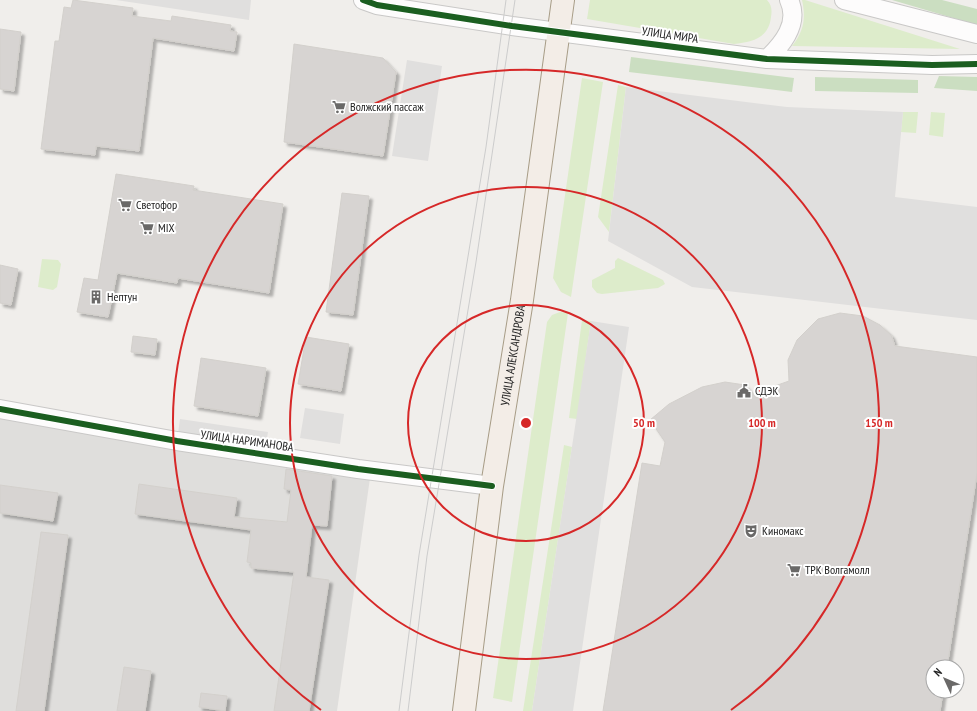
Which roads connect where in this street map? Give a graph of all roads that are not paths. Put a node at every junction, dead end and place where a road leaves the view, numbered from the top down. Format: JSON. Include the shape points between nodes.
{"nodes":[{"id":1,"x":563,"y":0,"type":"edge"},
{"id":2,"x":788,"y":0,"type":"edge"},
{"id":3,"x":844,"y":0,"type":"edge"},
{"id":4,"x":371,"y":2,"type":"edge"},
{"id":5,"x":559,"y":32,"type":"junction"},
{"id":6,"x":977,"y":34,"type":"edge"},
{"id":7,"x":767,"y":59,"type":"junction"},
{"id":8,"x":977,"y":64,"type":"edge"},
{"id":9,"x":0,"y":409,"type":"edge"},
{"id":10,"x":492,"y":486,"type":"junction"},
{"id":11,"x":464,"y":711,"type":"edge"}],
"edges":[{"from":1,"to":5,"type":"main road","name":"УЛИЦА АЛЕКСАНДРОВА"},
{"from":2,"to":7,"type":"street","via":[[792,22],[782,45]]},
{"from":3,"to":6,"type":"street"},
{"from":4,"to":5,"type":"street","name":"УЛИЦА МИРА"},
{"from":5,"to":7,"type":"street","name":"УЛИЦА МИРА"},
{"from":5,"to":10,"type":"main road","name":"УЛИЦА АЛЕКСАНДРОВА","via":[[522,300]]},
{"from":7,"to":8,"type":"street","name":"УЛИЦА МИРА"},
{"from":9,"to":10,"type":"street","name":"УЛИЦА НАРИМАНОВА","via":[[177,441],[358,469]]},
{"from":10,"to":11,"type":"main road","name":"УЛИЦА АЛЕКСАНДРОВА"}]}
